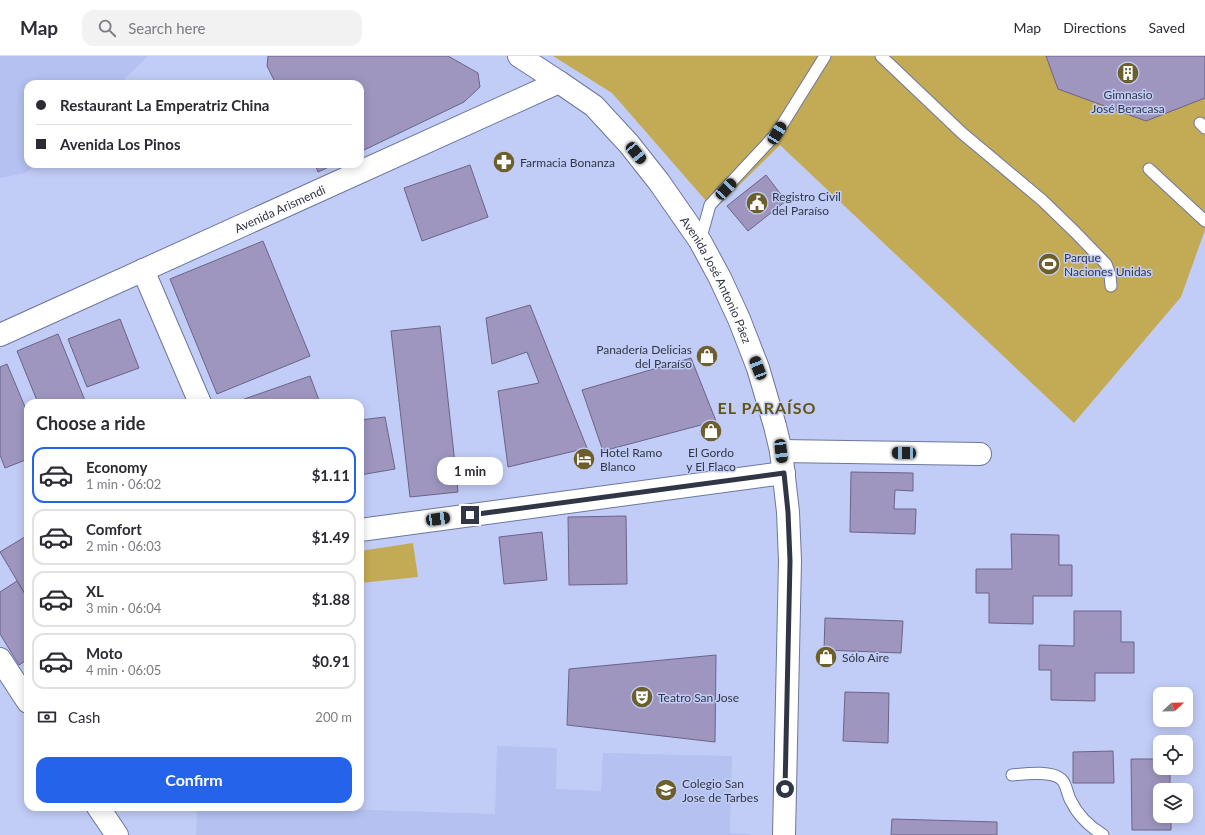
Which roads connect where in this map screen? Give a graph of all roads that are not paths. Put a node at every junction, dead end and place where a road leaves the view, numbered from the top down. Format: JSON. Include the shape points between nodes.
{"nodes":[{"id":1,"x":519,"y":56,"type":"edge"},
{"id":2,"x":825,"y":56,"type":"edge"},
{"id":3,"x":881,"y":56,"type":"edge"},
{"id":4,"x":559,"y":82,"type":"junction"},
{"id":5,"x":1149,"y":169,"type":"dead end"},
{"id":6,"x":1205,"y":221,"type":"edge"},
{"id":7,"x":700,"y":241,"type":"junction"},
{"id":8,"x":142,"y":270,"type":"junction"},
{"id":9,"x":1111,"y":286,"type":"dead end"},
{"id":10,"x":0,"y":335,"type":"edge"},
{"id":11,"x":198,"y":399,"type":"edge"},
{"id":12,"x":781,"y":451,"type":"junction"},
{"id":13,"x":980,"y":454,"type":"dead end"},
{"id":14,"x":784,"y":473,"type":"junction"},
{"id":15,"x":364,"y":529,"type":"edge"},
{"id":16,"x":0,"y":659,"type":"edge"},
{"id":17,"x":24,"y":691,"type":"edge"},
{"id":18,"x":1012,"y":775,"type":"dead end"},
{"id":19,"x":101,"y":811,"type":"edge"},
{"id":20,"x":117,"y":835,"type":"edge"},
{"id":21,"x":784,"y":835,"type":"edge"},
{"id":22,"x":1103,"y":835,"type":"edge"}],
"edges":[{"from":1,"to":4,"type":"street","name":"Avenida José Antonio Páez"},
{"from":2,"to":7,"type":"lane","via":[[777,133],[710,205]]},
{"from":3,"to":9,"type":"lane","via":[[962,133],[1042,200],[1075,232],[1106,264]]},
{"from":4,"to":7,"type":"street","name":"Avenida José Antonio Páez","via":[[594,106],[629,144]]},
{"from":4,"to":8,"type":"street","name":"Avenida Arismendi"},
{"from":5,"to":6,"type":"lane"},
{"from":7,"to":12,"type":"street","name":"Avenida José Antonio Páez","via":[[720,278],[755,361]]},
{"from":8,"to":10,"type":"street","name":"Avenida Arismendi"},
{"from":8,"to":11,"type":"street"},
{"from":12,"to":13,"type":"street"},
{"from":12,"to":14,"type":"street","name":"Avenida José Antonio Páez"},
{"from":14,"to":15,"type":"street"},
{"from":14,"to":21,"type":"street","name":"Avenida José Antonio Páez","via":[[790,561]]},
{"from":16,"to":17,"type":"street"},
{"from":18,"to":22,"type":"lane","via":[[1045,773],[1060,778],[1070,801],[1082,818]]},
{"from":19,"to":20,"type":"street"}]}
